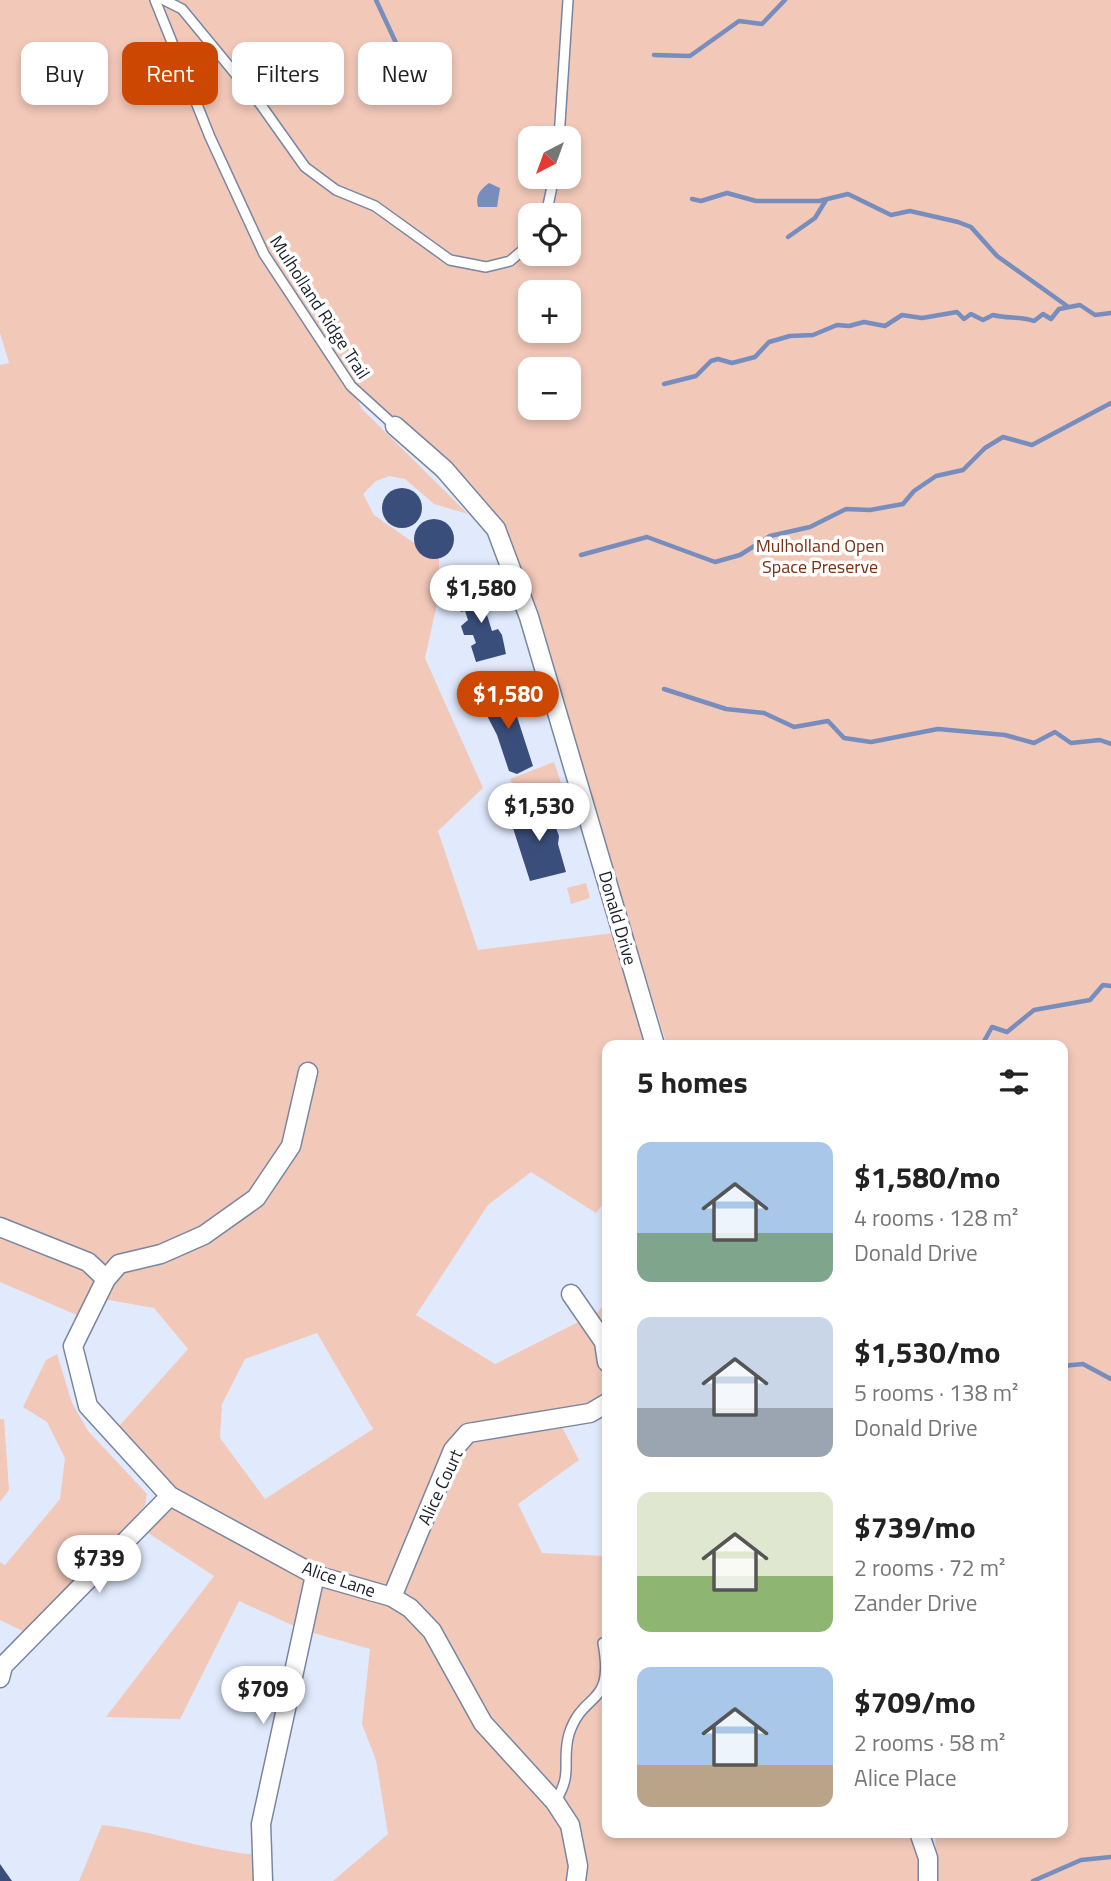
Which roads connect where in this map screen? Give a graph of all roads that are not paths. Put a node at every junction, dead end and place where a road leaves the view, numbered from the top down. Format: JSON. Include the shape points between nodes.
{"nodes":[{"id":1,"x":155,"y":0,"type":"edge"},
{"id":2,"x":164,"y":0,"type":"edge"},
{"id":3,"x":568,"y":0,"type":"edge"},
{"id":4,"x":560,"y":126,"type":"edge"},
{"id":5,"x":518,"y":254,"type":"edge"},
{"id":6,"x":395,"y":426,"type":"joint"},
{"id":7,"x":654,"y":1040,"type":"edge"},
{"id":8,"x":308,"y":1072,"type":"dead end"},
{"id":9,"x":0,"y":1227,"type":"edge"},
{"id":10,"x":106,"y":1279,"type":"junction"},
{"id":11,"x":571,"y":1294,"type":"dead end"},
{"id":12,"x":602,"y":1339,"type":"edge"},
{"id":13,"x":602,"y":1407,"type":"edge"},
{"id":14,"x":170,"y":1496,"type":"junction"},
{"id":15,"x":315,"y":1575,"type":"junction"},
{"id":16,"x":392,"y":1597,"type":"junction"},
{"id":17,"x":0,"y":1678,"type":"edge"},
{"id":18,"x":602,"y":1688,"type":"edge"},
{"id":19,"x":555,"y":1802,"type":"junction"},
{"id":20,"x":921,"y":1838,"type":"edge"},
{"id":21,"x":263,"y":1881,"type":"edge"},
{"id":22,"x":576,"y":1881,"type":"edge"},
{"id":23,"x":928,"y":1881,"type":"edge"}],
"edges":[{"from":1,"to":6,"type":"lane","name":"Mulholland Ridge Trail","via":[[264,254],[351,386]]},
{"from":2,"to":5,"type":"lane","via":[[182,9],[305,167],[336,190],[375,206],[450,260],[486,267]]},
{"from":3,"to":4,"type":"lane"},
{"from":6,"to":7,"type":"street","name":"Donald Drive","via":[[444,469],[496,529],[529,617]]},
{"from":8,"to":10,"type":"street","via":[[291,1146],[256,1198],[204,1235],[161,1254],[119,1264]]},
{"from":9,"to":10,"type":"street","via":[[88,1262]]},
{"from":10,"to":14,"type":"street","name":"Alice Lane","via":[[73,1346],[88,1406]]},
{"from":11,"to":12,"type":"street"},
{"from":13,"to":16,"type":"street","name":"Alice Court","via":[[590,1413],[468,1433],[453,1450]]},
{"from":14,"to":15,"type":"street","name":"Alice Lane"},
{"from":14,"to":17,"type":"street","via":[[3,1666]]},
{"from":15,"to":16,"type":"street","name":"Alice Lane"},
{"from":15,"to":21,"type":"street","via":[[261,1824]]},
{"from":16,"to":19,"type":"street","name":"Alice Lane","via":[[432,1631],[483,1723]]},
{"from":18,"to":19,"type":"lane","via":[[570,1734],[566,1785]]},
{"from":19,"to":22,"type":"street","name":"Alice Lane","via":[[570,1825],[578,1866]]},
{"from":20,"to":23,"type":"street","via":[[928,1858]]}]}
